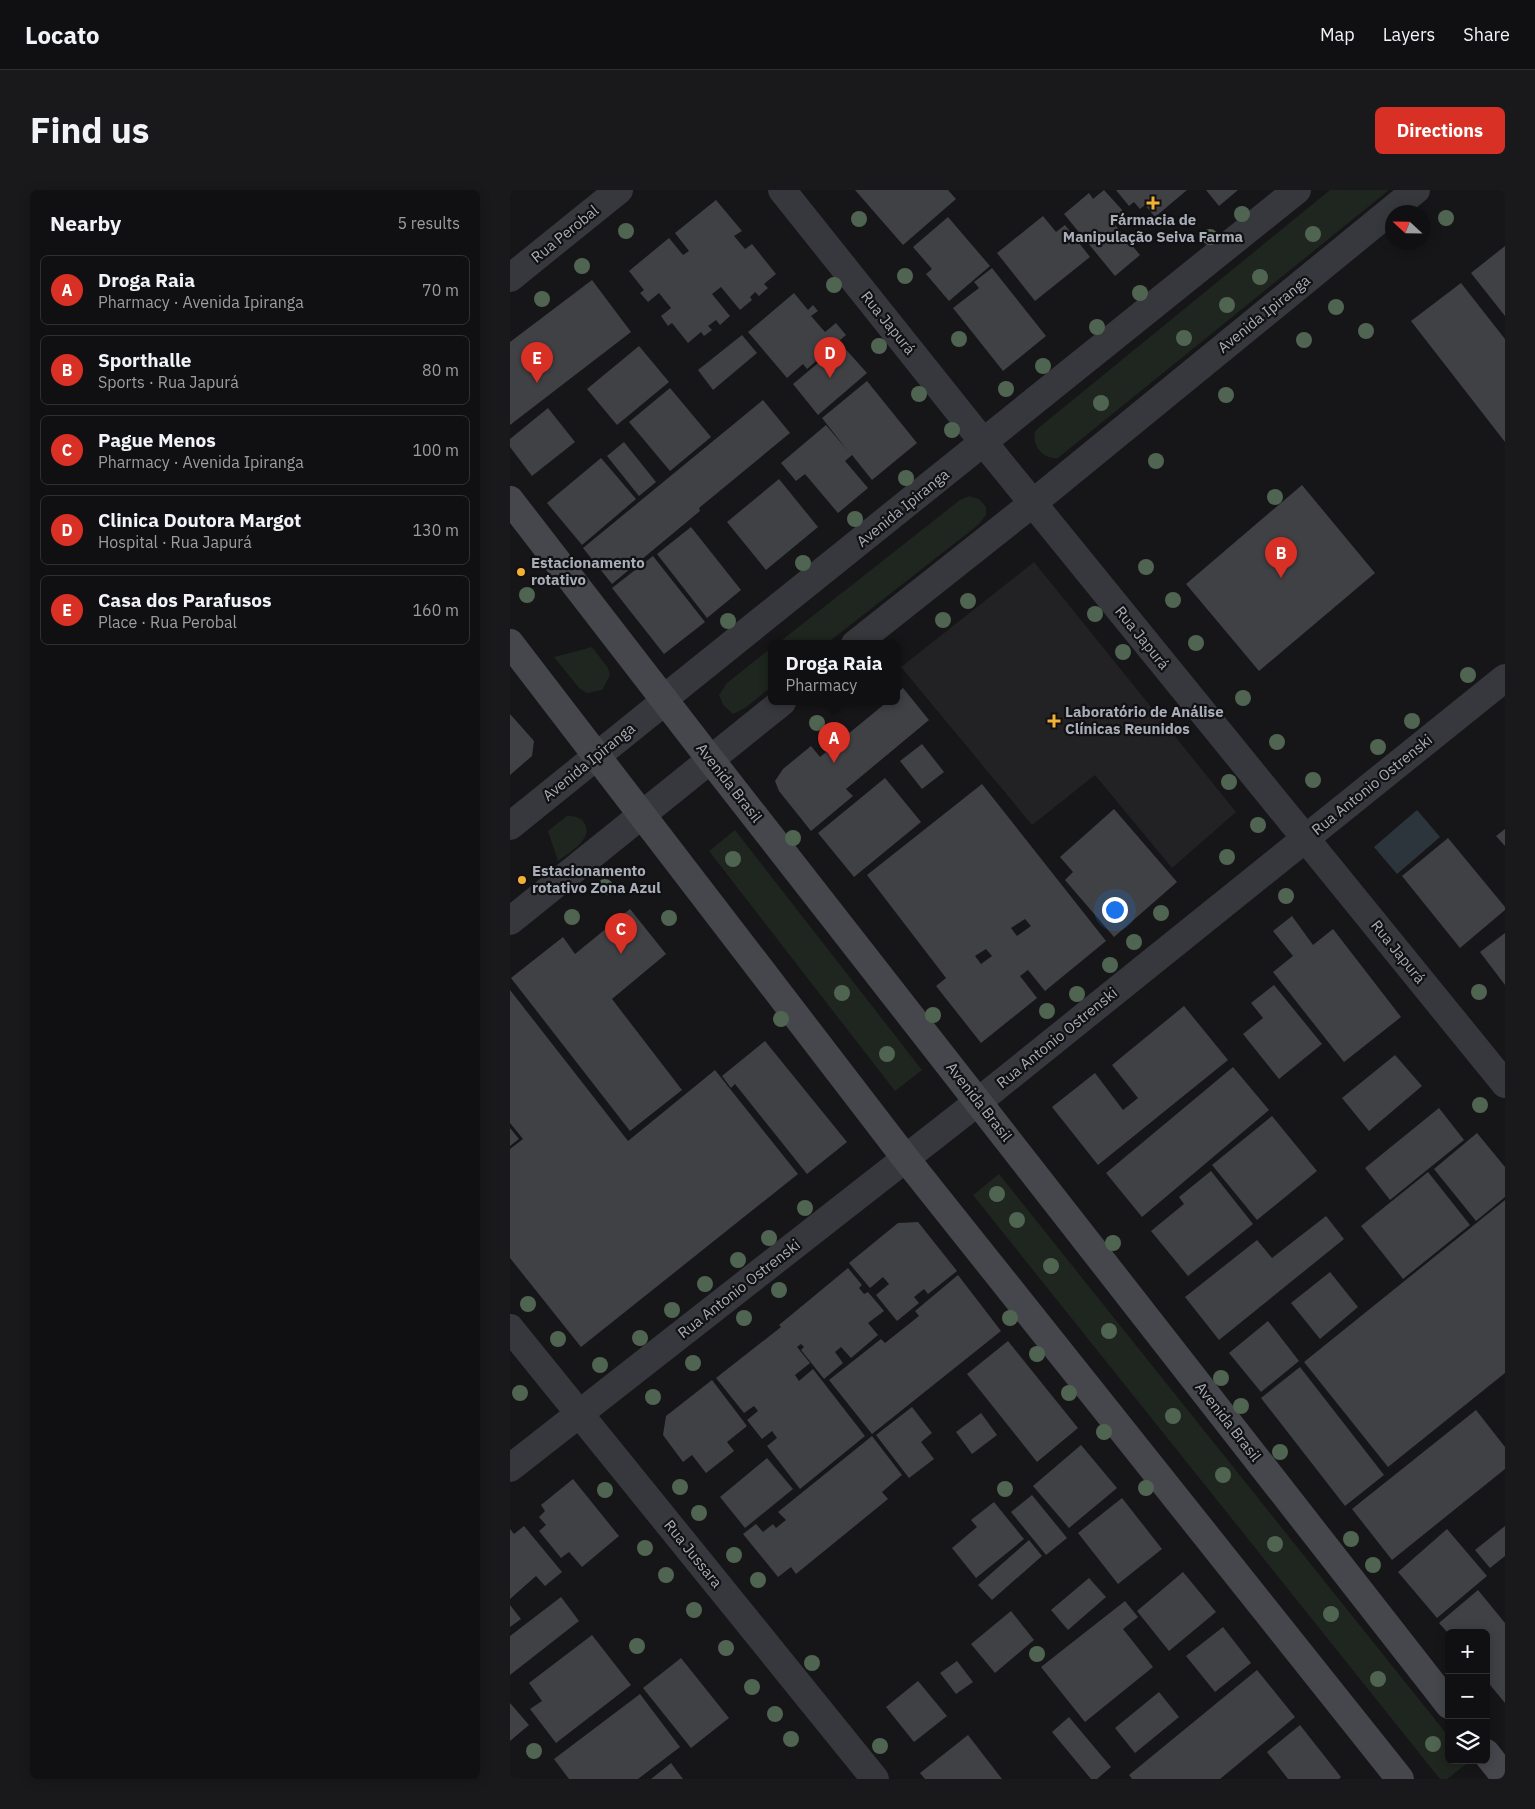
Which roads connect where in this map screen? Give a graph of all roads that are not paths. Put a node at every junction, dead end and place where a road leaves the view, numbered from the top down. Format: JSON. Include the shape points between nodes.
{"nodes":[{"id":1,"x":619,"y":190,"type":"edge"},
{"id":2,"x":782,"y":190,"type":"edge"},
{"id":3,"x":1297,"y":190,"type":"edge"},
{"id":4,"x":1416,"y":190,"type":"edge"},
{"id":5,"x":510,"y":278,"type":"edge"},
{"id":6,"x":984,"y":443,"type":"junction"},
{"id":7,"x":510,"y":500,"type":"edge"},
{"id":8,"x":1033,"y":503,"type":"junction"},
{"id":9,"x":859,"y":640,"type":"edge"},
{"id":10,"x":510,"y":643,"type":"edge"},
{"id":11,"x":1505,"y":678,"type":"edge"},
{"id":12,"x":665,"y":700,"type":"junction"},
{"id":13,"x":778,"y":705,"type":"edge"},
{"id":14,"x":597,"y":756,"type":"junction"},
{"id":15,"x":710,"y":759,"type":"junction"},
{"id":16,"x":641,"y":814,"type":"junction"},
{"id":17,"x":510,"y":826,"type":"edge"},
{"id":18,"x":1305,"y":838,"type":"junction"},
{"id":19,"x":510,"y":922,"type":"edge"},
{"id":20,"x":1505,"y":1084,"type":"edge"},
{"id":21,"x":978,"y":1101,"type":"junction"},
{"id":22,"x":906,"y":1159,"type":"junction"},
{"id":23,"x":510,"y":1328,"type":"edge"},
{"id":24,"x":579,"y":1414,"type":"junction"},
{"id":25,"x":510,"y":1468,"type":"edge"},
{"id":26,"x":1445,"y":1700,"type":"edge"},
{"id":27,"x":1490,"y":1758,"type":"edge"},
{"id":28,"x":1505,"y":1777,"type":"edge"},
{"id":29,"x":875,"y":1779,"type":"edge"},
{"id":30,"x":1400,"y":1779,"type":"edge"}],
"edges":[{"from":1,"to":5,"type":"street","name":"Rua Perobal"},
{"from":2,"to":6,"type":"street","name":"Rua Japurá"},
{"from":3,"to":6,"type":"street","name":"Avenida Ipiranga"},
{"from":4,"to":8,"type":"street","name":"Avenida Ipiranga"},
{"from":6,"to":8,"type":"street","name":"Rua Japurá"},
{"from":6,"to":12,"type":"street","name":"Avenida Ipiranga"},
{"from":7,"to":12,"type":"main road","name":"Avenida Brasil"},
{"from":8,"to":9,"type":"street","name":"Avenida Ipiranga"},
{"from":8,"to":18,"type":"street","name":"Rua Japurá"},
{"from":10,"to":14,"type":"main road"},
{"from":11,"to":18,"type":"street","name":"Rua Antonio Ostrenski"},
{"from":12,"to":14,"type":"street","name":"Avenida Ipiranga"},
{"from":12,"to":15,"type":"main road","name":"Avenida Brasil"},
{"from":13,"to":15,"type":"street"},
{"from":14,"to":16,"type":"main road"},
{"from":14,"to":17,"type":"street","name":"Avenida Ipiranga"},
{"from":15,"to":16,"type":"street"},
{"from":15,"to":21,"type":"main road","name":"Avenida Brasil"},
{"from":16,"to":19,"type":"street"},
{"from":16,"to":22,"type":"main road"},
{"from":18,"to":20,"type":"street","name":"Rua Japurá"},
{"from":18,"to":21,"type":"street","name":"Rua Antonio Ostrenski"},
{"from":21,"to":22,"type":"street","name":"Rua Antonio Ostrenski"},
{"from":21,"to":26,"type":"main road","name":"Avenida Brasil"},
{"from":22,"to":24,"type":"street","name":"Rua Antonio Ostrenski"},
{"from":22,"to":30,"type":"main road"},
{"from":23,"to":24,"type":"street","name":"Rua Jussara"},
{"from":24,"to":25,"type":"street","name":"Rua Antonio Ostrenski"},
{"from":24,"to":29,"type":"street","name":"Rua Jussara"},
{"from":27,"to":28,"type":"main road"}]}
